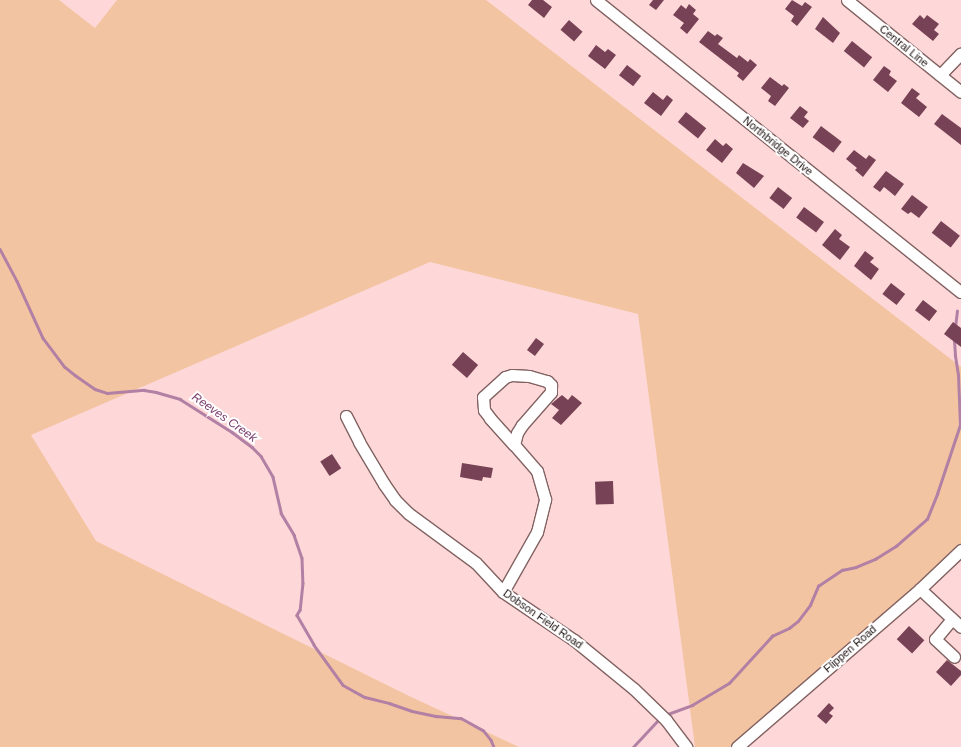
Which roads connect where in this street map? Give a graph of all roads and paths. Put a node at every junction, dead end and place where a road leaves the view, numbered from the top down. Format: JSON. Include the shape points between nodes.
{"nodes":[{"id":1,"x":596,"y":0,"type":"edge"},
{"id":2,"x":847,"y":0,"type":"edge"},
{"id":3,"x":961,"y":53,"type":"edge"},
{"id":4,"x":940,"y":75,"type":"junction"},
{"id":5,"x":961,"y":92,"type":"edge"},
{"id":6,"x":960,"y":289,"type":"edge"},
{"id":7,"x":346,"y":416,"type":"dead end"},
{"id":8,"x":514,"y":445,"type":"junction"},
{"id":9,"x":961,"y":550,"type":"edge"},
{"id":10,"x":920,"y":589,"type":"junction"},
{"id":11,"x":503,"y":592,"type":"junction"},
{"id":12,"x":952,"y":619,"type":"junction"},
{"id":13,"x":961,"y":627,"type":"edge"},
{"id":14,"x":954,"y":657,"type":"dead end"},
{"id":15,"x":686,"y":747,"type":"edge"},
{"id":16,"x":737,"y":747,"type":"edge"}],
"edges":[{"from":1,"to":6,"type":"street","name":"Northbridge Drive"},
{"from":2,"to":4,"type":"street","name":"Central Line"},
{"from":3,"to":4,"type":"street"},
{"from":4,"to":5,"type":"street","name":"Central Line"},
{"from":7,"to":11,"type":"street","name":"Dobson Field Road","via":[[395,500],[411,515],[476,563]]},
{"from":8,"to":8,"type":"street","via":[[484,410],[483,397],[505,377],[512,375],[547,381],[551,385],[551,392],[517,433]]},
{"from":8,"to":11,"type":"street","via":[[537,471],[545,499],[537,532]]},
{"from":9,"to":10,"type":"street","name":"Flippen Road"},
{"from":10,"to":12,"type":"street"},
{"from":10,"to":16,"type":"street","name":"Flippen Road"},
{"from":11,"to":15,"type":"street","name":"Dobson Field Road","via":[[574,640],[634,689],[666,720]]},
{"from":12,"to":13,"type":"street"},
{"from":12,"to":14,"type":"street","via":[[932,636]]}]}
